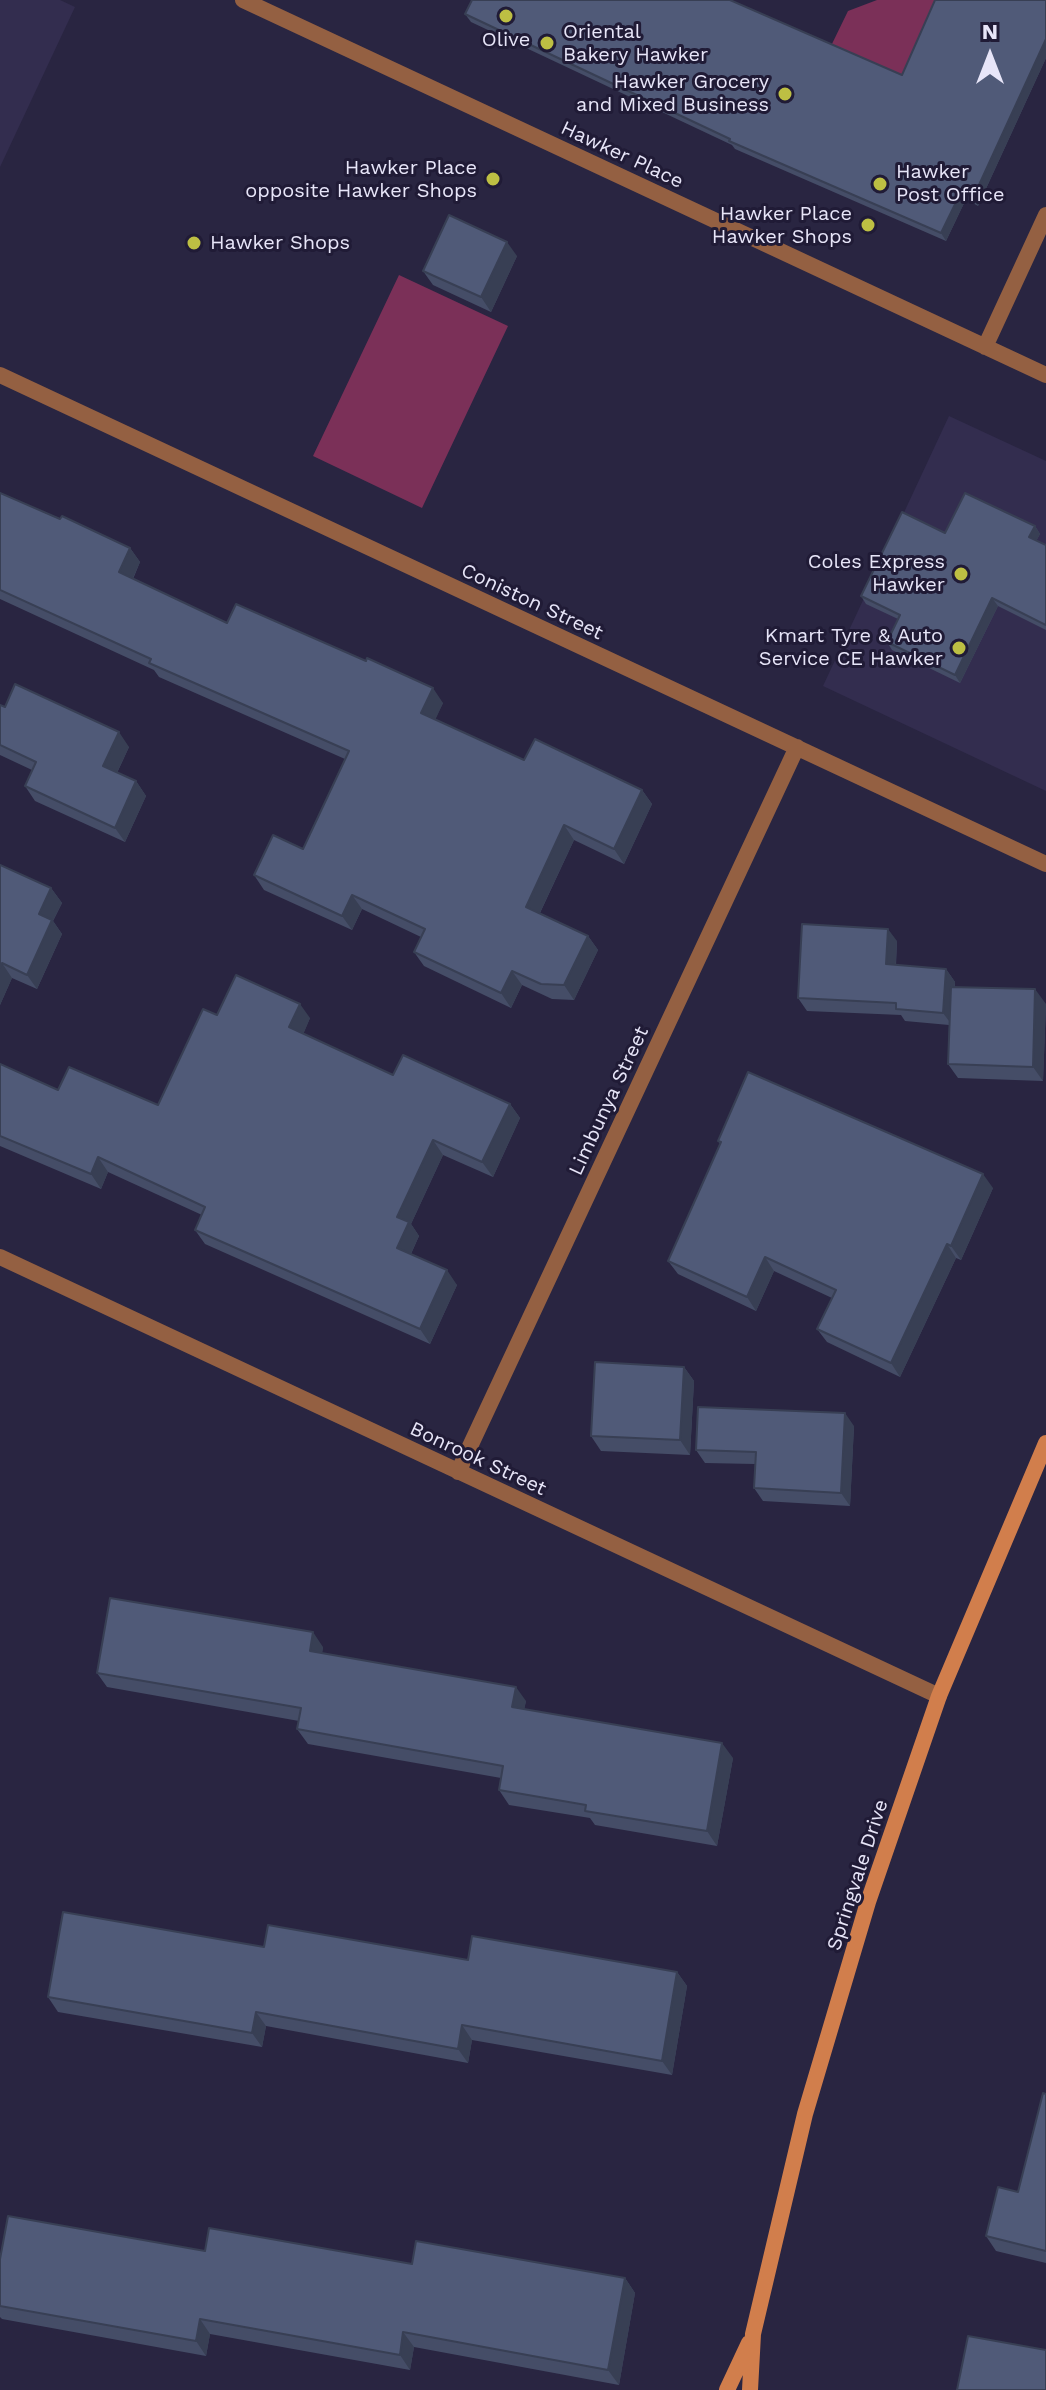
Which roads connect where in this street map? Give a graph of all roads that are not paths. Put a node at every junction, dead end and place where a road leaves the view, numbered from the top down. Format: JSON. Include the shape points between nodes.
{"nodes":[{"id":1,"x":243,"y":0,"type":"edge"},
{"id":2,"x":1046,"y":215,"type":"edge"},
{"id":3,"x":985,"y":347,"type":"junction"},
{"id":4,"x":0,"y":375,"type":"edge"},
{"id":5,"x":1046,"y":375,"type":"edge"},
{"id":6,"x":797,"y":747,"type":"junction"},
{"id":7,"x":1046,"y":864,"type":"edge"},
{"id":8,"x":0,"y":1257,"type":"edge"},
{"id":9,"x":1046,"y":1443,"type":"edge"},
{"id":10,"x":458,"y":1472,"type":"junction"},
{"id":11,"x":939,"y":1696,"type":"junction"},
{"id":12,"x":753,"y":2334,"type":"junction"},
{"id":13,"x":727,"y":2390,"type":"edge"},
{"id":14,"x":750,"y":2390,"type":"edge"}],
"edges":[{"from":1,"to":3,"type":"street","name":"Hawker Place"},
{"from":2,"to":3,"type":"street"},
{"from":3,"to":5,"type":"street","name":"Hawker Place"},
{"from":4,"to":6,"type":"street","name":"Coniston Street"},
{"from":6,"to":7,"type":"street","name":"Coniston Street"},
{"from":6,"to":10,"type":"street","name":"Limbunya Street"},
{"from":8,"to":10,"type":"street","name":"Bonrook Street"},
{"from":9,"to":11,"type":"main road","name":"Springvale Drive"},
{"from":10,"to":11,"type":"street","name":"Bonrook Street"},
{"from":11,"to":12,"type":"main road","name":"Springvale Drive","via":[[868,1902],[805,2114]]},
{"from":12,"to":13,"type":"main road","name":"Springvale Drive"},
{"from":12,"to":14,"type":"main road","name":"Springvale Drive"}]}
